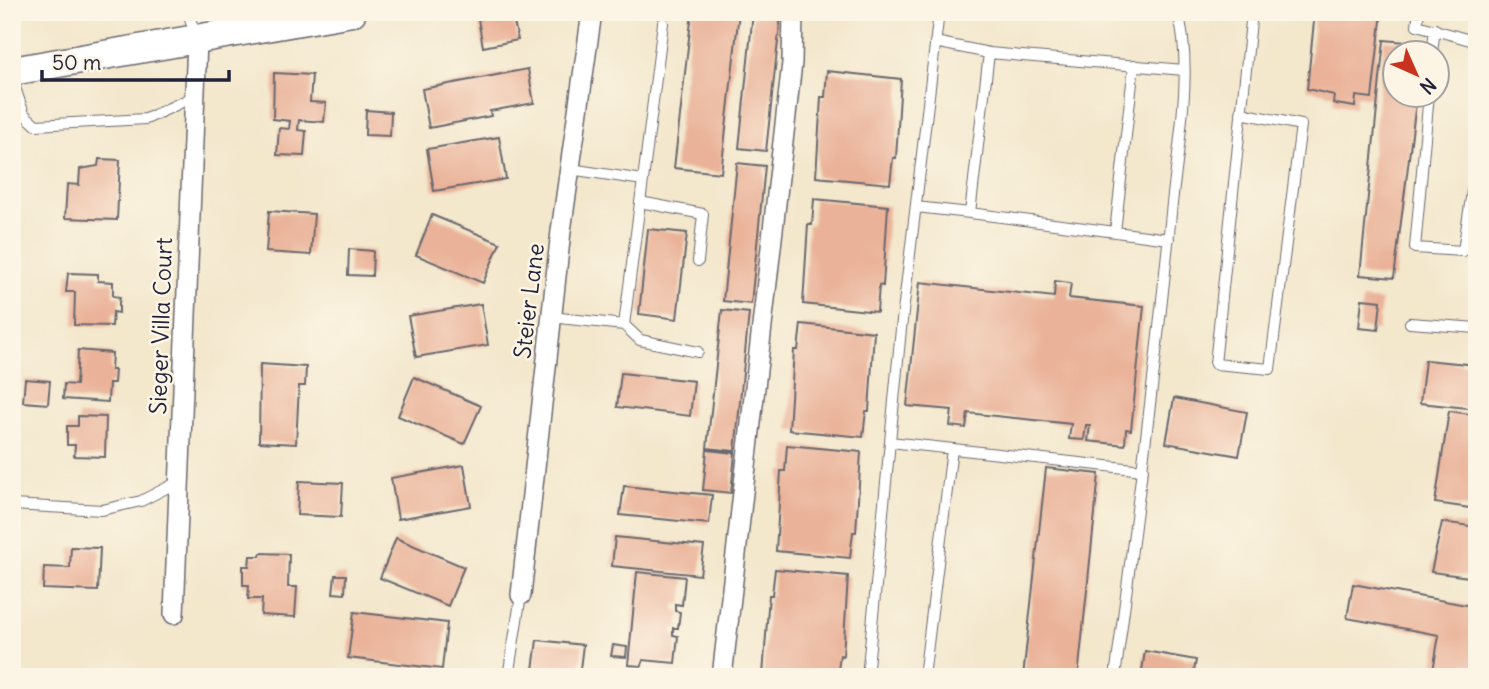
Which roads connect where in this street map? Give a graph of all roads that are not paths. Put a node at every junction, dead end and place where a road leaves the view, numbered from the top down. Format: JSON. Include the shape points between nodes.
{"nodes":[{"id":1,"x":188,"y":12,"type":"edge"},
{"id":2,"x":352,"y":12,"type":"edge"},
{"id":3,"x":592,"y":12,"type":"edge"},
{"id":4,"x":793,"y":12,"type":"edge"},
{"id":5,"x":939,"y":12,"type":"edge"},
{"id":6,"x":1178,"y":12,"type":"edge"},
{"id":7,"x":1252,"y":12,"type":"edge"},
{"id":8,"x":1419,"y":12,"type":"edge"},
{"id":9,"x":323,"y":15,"type":"edge"},
{"id":10,"x":663,"y":23,"type":"dead end"},
{"id":11,"x":1434,"y":29,"type":"junction"},
{"id":12,"x":1434,"y":38,"type":"edge"},
{"id":13,"x":197,"y":41,"type":"junction"},
{"id":14,"x":1477,"y":41,"type":"edge"},
{"id":15,"x":935,"y":42,"type":"junction"},
{"id":16,"x":989,"y":53,"type":"junction"},
{"id":17,"x":1134,"y":65,"type":"junction"},
{"id":18,"x":1184,"y":70,"type":"junction"},
{"id":19,"x":12,"y":71,"type":"edge"},
{"id":20,"x":12,"y":79,"type":"edge"},
{"id":21,"x":195,"y":96,"type":"junction"},
{"id":22,"x":1428,"y":108,"type":"edge"},
{"id":23,"x":1241,"y":113,"type":"junction"},
{"id":24,"x":1477,"y":158,"type":"edge"},
{"id":25,"x":570,"y":169,"type":"junction"},
{"id":26,"x":643,"y":180,"type":"junction"},
{"id":27,"x":640,"y":202,"type":"junction"},
{"id":28,"x":916,"y":207,"type":"junction"},
{"id":29,"x":970,"y":213,"type":"junction"},
{"id":30,"x":1115,"y":232,"type":"junction"},
{"id":31,"x":1169,"y":239,"type":"junction"},
{"id":32,"x":698,"y":261,"type":"dead end"},
{"id":33,"x":551,"y":317,"type":"junction"},
{"id":34,"x":1410,"y":323,"type":"dead end"},
{"id":35,"x":624,"y":325,"type":"junction"},
{"id":36,"x":1477,"y":328,"type":"edge"},
{"id":37,"x":698,"y":352,"type":"dead end"},
{"id":38,"x":890,"y":442,"type":"junction"},
{"id":39,"x":952,"y":449,"type":"junction"},
{"id":40,"x":1143,"y":470,"type":"junction"},
{"id":41,"x":179,"y":482,"type":"junction"},
{"id":42,"x":12,"y":505,"type":"edge"},
{"id":43,"x":521,"y":595,"type":"joint"},
{"id":44,"x":174,"y":614,"type":"dead end"},
{"id":45,"x":508,"y":677,"type":"edge"},
{"id":46,"x":722,"y":677,"type":"edge"},
{"id":47,"x":867,"y":677,"type":"edge"},
{"id":48,"x":924,"y":677,"type":"edge"},
{"id":49,"x":1115,"y":677,"type":"edge"}],
"edges":[{"from":1,"to":13,"type":"lane"},
{"from":2,"to":9,"type":"main road"},
{"from":3,"to":25,"type":"street","name":"Steier Lane"},
{"from":4,"to":46,"type":"street","via":[[791,77]]},
{"from":5,"to":15,"type":"lane"},
{"from":6,"to":18,"type":"lane","via":[[1184,32]]},
{"from":7,"to":23,"type":"lane"},
{"from":8,"to":11,"type":"lane","via":[[1417,24]]},
{"from":9,"to":13,"type":"main road"},
{"from":10,"to":26,"type":"lane"},
{"from":11,"to":12,"type":"lane"},
{"from":11,"to":14,"type":"lane"},
{"from":13,"to":19,"type":"main road"},
{"from":13,"to":21,"type":"street","name":"Sieger Villa Court"},
{"from":15,"to":16,"type":"lane"},
{"from":15,"to":28,"type":"lane"},
{"from":16,"to":17,"type":"lane"},
{"from":16,"to":29,"type":"lane"},
{"from":17,"to":18,"type":"lane"},
{"from":17,"to":30,"type":"lane"},
{"from":18,"to":31,"type":"lane"},
{"from":20,"to":21,"type":"lane","via":[[24,114],[36,125],[146,119]]},
{"from":21,"to":41,"type":"street","name":"Sieger Villa Court"},
{"from":22,"to":24,"type":"lane","via":[[1415,248],[1463,251]]},
{"from":23,"to":23,"type":"lane","via":[[1214,364],[1269,369],[1301,125]]},
{"from":25,"to":26,"type":"lane"},
{"from":25,"to":33,"type":"street","name":"Steier Lane"},
{"from":26,"to":27,"type":"lane"},
{"from":27,"to":32,"type":"lane","via":[[703,214]]},
{"from":27,"to":35,"type":"lane"},
{"from":28,"to":29,"type":"lane"},
{"from":28,"to":38,"type":"lane"},
{"from":29,"to":30,"type":"lane"},
{"from":30,"to":31,"type":"lane"},
{"from":31,"to":40,"type":"lane"},
{"from":33,"to":35,"type":"lane"},
{"from":33,"to":43,"type":"street","name":"Steier Lane"},
{"from":34,"to":36,"type":"lane"},
{"from":35,"to":37,"type":"lane","via":[[640,341]]},
{"from":38,"to":39,"type":"lane"},
{"from":38,"to":47,"type":"lane"},
{"from":39,"to":40,"type":"lane"},
{"from":39,"to":48,"type":"lane"},
{"from":40,"to":49,"type":"lane"},
{"from":41,"to":42,"type":"lane","via":[[141,501],[102,510]]},
{"from":41,"to":44,"type":"street","name":"Sieger Villa Court"},
{"from":43,"to":45,"type":"lane"}]}
